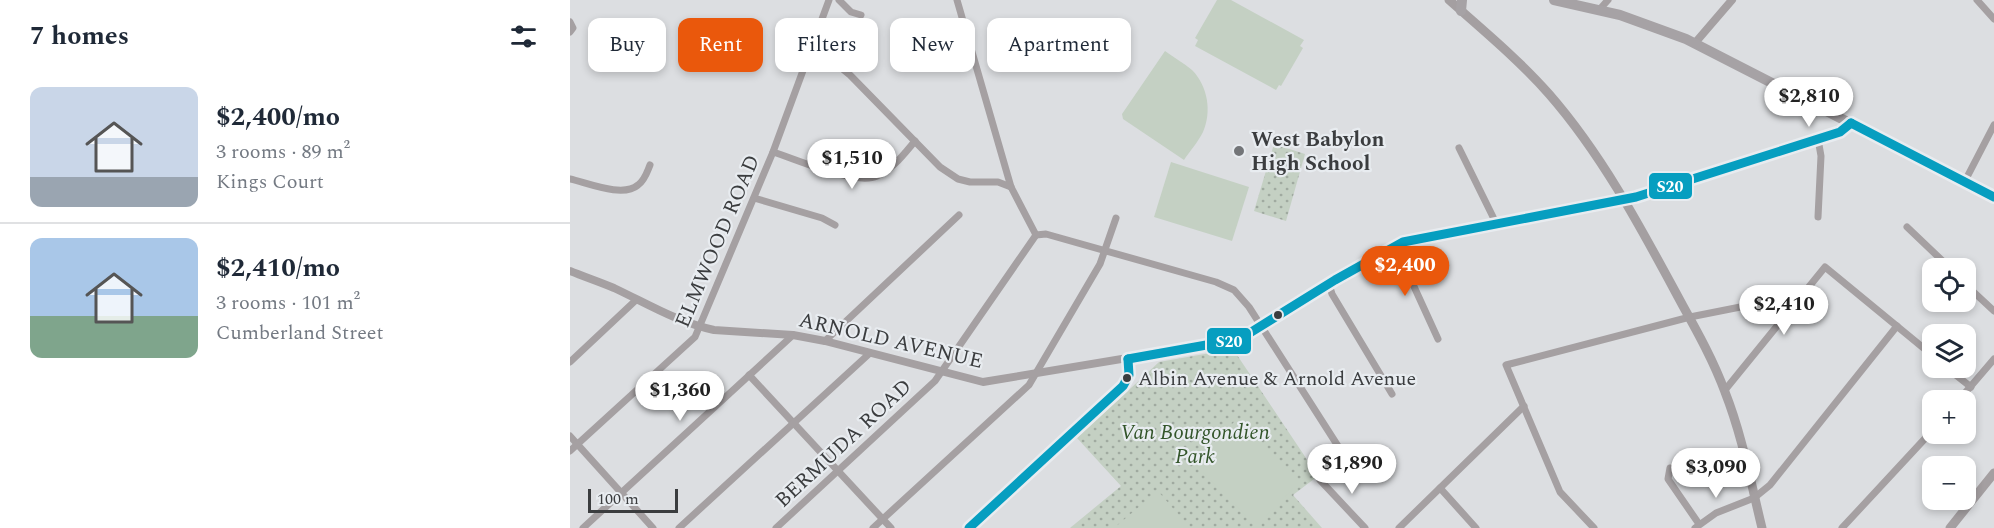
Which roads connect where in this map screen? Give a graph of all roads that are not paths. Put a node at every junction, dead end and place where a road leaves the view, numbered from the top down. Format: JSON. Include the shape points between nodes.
{"nodes":[{"id":1,"x":829,"y":0,"type":"edge"},
{"id":2,"x":839,"y":0,"type":"edge"},
{"id":3,"x":957,"y":0,"type":"edge"},
{"id":4,"x":1449,"y":0,"type":"edge"},
{"id":5,"x":1554,"y":0,"type":"edge"},
{"id":6,"x":1608,"y":0,"type":"edge"},
{"id":7,"x":1732,"y":0,"type":"edge"},
{"id":8,"x":1977,"y":0,"type":"edge"},
{"id":9,"x":1462,"y":5,"type":"edge"},
{"id":10,"x":1600,"y":9,"type":"junction"},
{"id":11,"x":861,"y":15,"type":"dead end"},
{"id":12,"x":822,"y":18,"type":"edge"},
{"id":13,"x":1994,"y":19,"type":"edge"},
{"id":14,"x":570,"y":22,"type":"edge"},
{"id":15,"x":570,"y":32,"type":"edge"},
{"id":16,"x":1695,"y":43,"type":"junction"},
{"id":17,"x":802,"y":72,"type":"edge"},
{"id":18,"x":845,"y":72,"type":"edge"},
{"id":19,"x":1851,"y":123,"type":"junction"},
{"id":20,"x":1994,"y":125,"type":"edge"},
{"id":21,"x":1818,"y":139,"type":"junction"},
{"id":22,"x":915,"y":141,"type":"junction"},
{"id":23,"x":1460,"y":148,"type":"dead end"},
{"id":24,"x":773,"y":152,"type":"junction"},
{"id":25,"x":650,"y":165,"type":"dead end"},
{"id":26,"x":570,"y":179,"type":"edge"},
{"id":27,"x":1965,"y":181,"type":"junction"},
{"id":28,"x":1011,"y":187,"type":"junction"},
{"id":29,"x":1994,"y":197,"type":"edge"},
{"id":30,"x":754,"y":198,"type":"junction"},
{"id":31,"x":1624,"y":200,"type":"junction"},
{"id":32,"x":959,"y":215,"type":"dead end"},
{"id":33,"x":1818,"y":217,"type":"dead end"},
{"id":34,"x":1116,"y":218,"type":"dead end"},
{"id":35,"x":835,"y":225,"type":"dead end"},
{"id":36,"x":1497,"y":225,"type":"junction"},
{"id":37,"x":1907,"y":226,"type":"dead end"},
{"id":38,"x":1036,"y":236,"type":"junction"},
{"id":39,"x":1395,"y":245,"type":"junction"},
{"id":40,"x":1105,"y":250,"type":"junction"},
{"id":41,"x":1940,"y":258,"type":"edge"},
{"id":42,"x":570,"y":272,"type":"edge"},
{"id":43,"x":1329,"y":284,"type":"junction"},
{"id":44,"x":1976,"y":294,"type":"edge"},
{"id":45,"x":1802,"y":295,"type":"junction"},
{"id":46,"x":636,"y":300,"type":"junction"},
{"id":47,"x":1994,"y":311,"type":"edge"},
{"id":48,"x":1690,"y":317,"type":"junction"},
{"id":49,"x":1897,"y":326,"type":"junction"},
{"id":50,"x":701,"y":327,"type":"junction"},
{"id":51,"x":1262,"y":327,"type":"junction"},
{"id":52,"x":793,"y":335,"type":"junction"},
{"id":53,"x":1438,"y":339,"type":"dead end"},
{"id":54,"x":825,"y":341,"type":"junction"},
{"id":55,"x":1922,"y":347,"type":"edge"},
{"id":56,"x":870,"y":353,"type":"junction"},
{"id":57,"x":1128,"y":359,"type":"junction"},
{"id":58,"x":1994,"y":359,"type":"edge"},
{"id":59,"x":570,"y":362,"type":"edge"},
{"id":60,"x":943,"y":372,"type":"junction"},
{"id":61,"x":1036,"y":374,"type":"junction"},
{"id":62,"x":749,"y":375,"type":"junction"},
{"id":63,"x":1960,"y":378,"type":"edge"},
{"id":64,"x":1971,"y":387,"type":"junction"},
{"id":65,"x":1725,"y":390,"type":"junction"},
{"id":66,"x":1968,"y":390,"type":"edge"},
{"id":67,"x":1392,"y":394,"type":"dead end"},
{"id":68,"x":1524,"y":406,"type":"junction"},
{"id":69,"x":793,"y":422,"type":"junction"},
{"id":70,"x":570,"y":436,"type":"edge"},
{"id":71,"x":1922,"y":442,"type":"edge"},
{"id":72,"x":578,"y":444,"type":"junction"},
{"id":73,"x":570,"y":451,"type":"edge"},
{"id":74,"x":1352,"y":468,"type":"dead end"},
{"id":75,"x":1670,"y":468,"type":"dead end"},
{"id":76,"x":838,"y":470,"type":"junction"},
{"id":77,"x":1994,"y":473,"type":"edge"},
{"id":78,"x":1320,"y":480,"type":"dead end"},
{"id":79,"x":1440,"y":488,"type":"junction"},
{"id":80,"x":622,"y":493,"type":"junction"},
{"id":81,"x":1755,"y":498,"type":"junction"},
{"id":82,"x":882,"y":519,"type":"junction"},
{"id":83,"x":1697,"y":526,"type":"edge"},
{"id":84,"x":583,"y":528,"type":"edge"},
{"id":85,"x":653,"y":528,"type":"edge"},
{"id":86,"x":679,"y":528,"type":"edge"},
{"id":87,"x":776,"y":528,"type":"edge"},
{"id":88,"x":873,"y":528,"type":"edge"},
{"id":89,"x":891,"y":528,"type":"edge"},
{"id":90,"x":969,"y":528,"type":"edge"},
{"id":91,"x":1365,"y":528,"type":"edge"},
{"id":92,"x":1399,"y":528,"type":"edge"},
{"id":93,"x":1476,"y":528,"type":"edge"},
{"id":94,"x":1594,"y":528,"type":"edge"},
{"id":95,"x":1762,"y":528,"type":"edge"},
{"id":96,"x":1842,"y":528,"type":"edge"},
{"id":97,"x":1950,"y":528,"type":"edge"}],
"edges":[{"from":1,"to":12,"type":"street","name":"ELMWOOD ROAD"},
{"from":2,"to":11,"type":"street","via":[[851,12]]},
{"from":3,"to":28,"type":"street"},
{"from":4,"to":9,"type":"main road"},
{"from":5,"to":10,"type":"main road"},
{"from":6,"to":10,"type":"street"},
{"from":7,"to":16,"type":"street"},
{"from":8,"to":13,"type":"street"},
{"from":9,"to":31,"type":"main road","via":[[1549,94],[1587,142]]},
{"from":10,"to":16,"type":"main road"},
{"from":14,"to":15,"type":"street"},
{"from":16,"to":19,"type":"main road"},
{"from":17,"to":24,"type":"street","name":"ELMWOOD ROAD"},
{"from":18,"to":22,"type":"street"},
{"from":19,"to":21,"type":"street","name":"ARNOLD AVENUE","via":[[1843,131]]},
{"from":19,"to":27,"type":"main road"},
{"from":20,"to":27,"type":"street"},
{"from":21,"to":31,"type":"street","name":"ARNOLD AVENUE"},
{"from":21,"to":33,"type":"street"},
{"from":22,"to":24,"type":"street","via":[[886,171],[865,179]]},
{"from":22,"to":28,"type":"street","via":[[958,179],[998,182]]},
{"from":23,"to":36,"type":"street"},
{"from":24,"to":30,"type":"street","name":"ELMWOOD ROAD"},
{"from":25,"to":26,"type":"street","via":[[645,177],[630,190]]},
{"from":27,"to":29,"type":"main road"},
{"from":28,"to":38,"type":"street"},
{"from":30,"to":35,"type":"street"},
{"from":30,"to":50,"type":"street","name":"ELMWOOD ROAD"},
{"from":31,"to":36,"type":"street","name":"ARNOLD AVENUE"},
{"from":31,"to":48,"type":"main road"},
{"from":32,"to":54,"type":"street"},
{"from":34,"to":40,"type":"street"},
{"from":36,"to":39,"type":"street","name":"ARNOLD AVENUE"},
{"from":37,"to":41,"type":"street"},
{"from":38,"to":40,"type":"street","via":[[1046,234]]},
{"from":38,"to":60,"type":"street","name":"BERMUDA ROAD"},
{"from":39,"to":43,"type":"street","name":"ARNOLD AVENUE"},
{"from":39,"to":53,"type":"street"},
{"from":40,"to":51,"type":"street","via":[[1234,290]]},
{"from":40,"to":61,"type":"street"},
{"from":42,"to":46,"type":"street","name":"ARNOLD AVENUE"},
{"from":43,"to":51,"type":"street","name":"ARNOLD AVENUE"},
{"from":43,"to":67,"type":"street"},
{"from":44,"to":47,"type":"street"},
{"from":45,"to":48,"type":"street"},
{"from":45,"to":49,"type":"street","via":[[1825,267]]},
{"from":45,"to":65,"type":"street"},
{"from":46,"to":50,"type":"street","name":"ARNOLD AVENUE"},
{"from":46,"to":59,"type":"street"},
{"from":48,"to":65,"type":"main road"},
{"from":48,"to":68,"type":"street","via":[[1506,365]]},
{"from":49,"to":55,"type":"street"},
{"from":49,"to":81,"type":"street","via":[[1770,485]]},
{"from":50,"to":52,"type":"street","name":"ARNOLD AVENUE"},
{"from":50,"to":72,"type":"street","name":"ELMWOOD ROAD","via":[[695,338]]},
{"from":51,"to":57,"type":"street","name":"ARNOLD AVENUE","via":[[1227,343]]},
{"from":51,"to":74,"type":"street"},
{"from":52,"to":54,"type":"street","name":"ARNOLD AVENUE"},
{"from":52,"to":62,"type":"street"},
{"from":54,"to":56,"type":"street","name":"ARNOLD AVENUE"},
{"from":56,"to":60,"type":"street","name":"ARNOLD AVENUE"},
{"from":56,"to":69,"type":"street"},
{"from":57,"to":61,"type":"street","name":"ARNOLD AVENUE"},
{"from":57,"to":90,"type":"street","via":[[1129,375],[1123,386]]},
{"from":58,"to":64,"type":"street"},
{"from":60,"to":61,"type":"street","name":"ARNOLD AVENUE","via":[[983,382]]},
{"from":60,"to":76,"type":"street","name":"BERMUDA ROAD"},
{"from":61,"to":82,"type":"street","via":[[1029,385]]},
{"from":62,"to":69,"type":"street"},
{"from":62,"to":80,"type":"street"},
{"from":63,"to":64,"type":"street"},
{"from":64,"to":66,"type":"street"},
{"from":65,"to":81,"type":"main road"},
{"from":68,"to":79,"type":"street"},
{"from":68,"to":94,"type":"street","via":[[1560,492]]},
{"from":69,"to":76,"type":"street"},
{"from":69,"to":86,"type":"street"},
{"from":70,"to":72,"type":"street"},
{"from":71,"to":96,"type":"street"},
{"from":72,"to":73,"type":"street","name":"ELMWOOD ROAD"},
{"from":72,"to":80,"type":"street"},
{"from":75,"to":83,"type":"street","via":[[1668,479]]},
{"from":76,"to":82,"type":"street"},
{"from":76,"to":87,"type":"street","name":"BERMUDA ROAD"},
{"from":77,"to":97,"type":"main road"},
{"from":78,"to":91,"type":"street"},
{"from":79,"to":92,"type":"street"},
{"from":79,"to":93,"type":"street"},
{"from":80,"to":84,"type":"street"},
{"from":80,"to":85,"type":"street"},
{"from":81,"to":83,"type":"street","via":[[1716,513]]},
{"from":81,"to":95,"type":"main road"},
{"from":82,"to":88,"type":"street"},
{"from":82,"to":89,"type":"street"}]}
